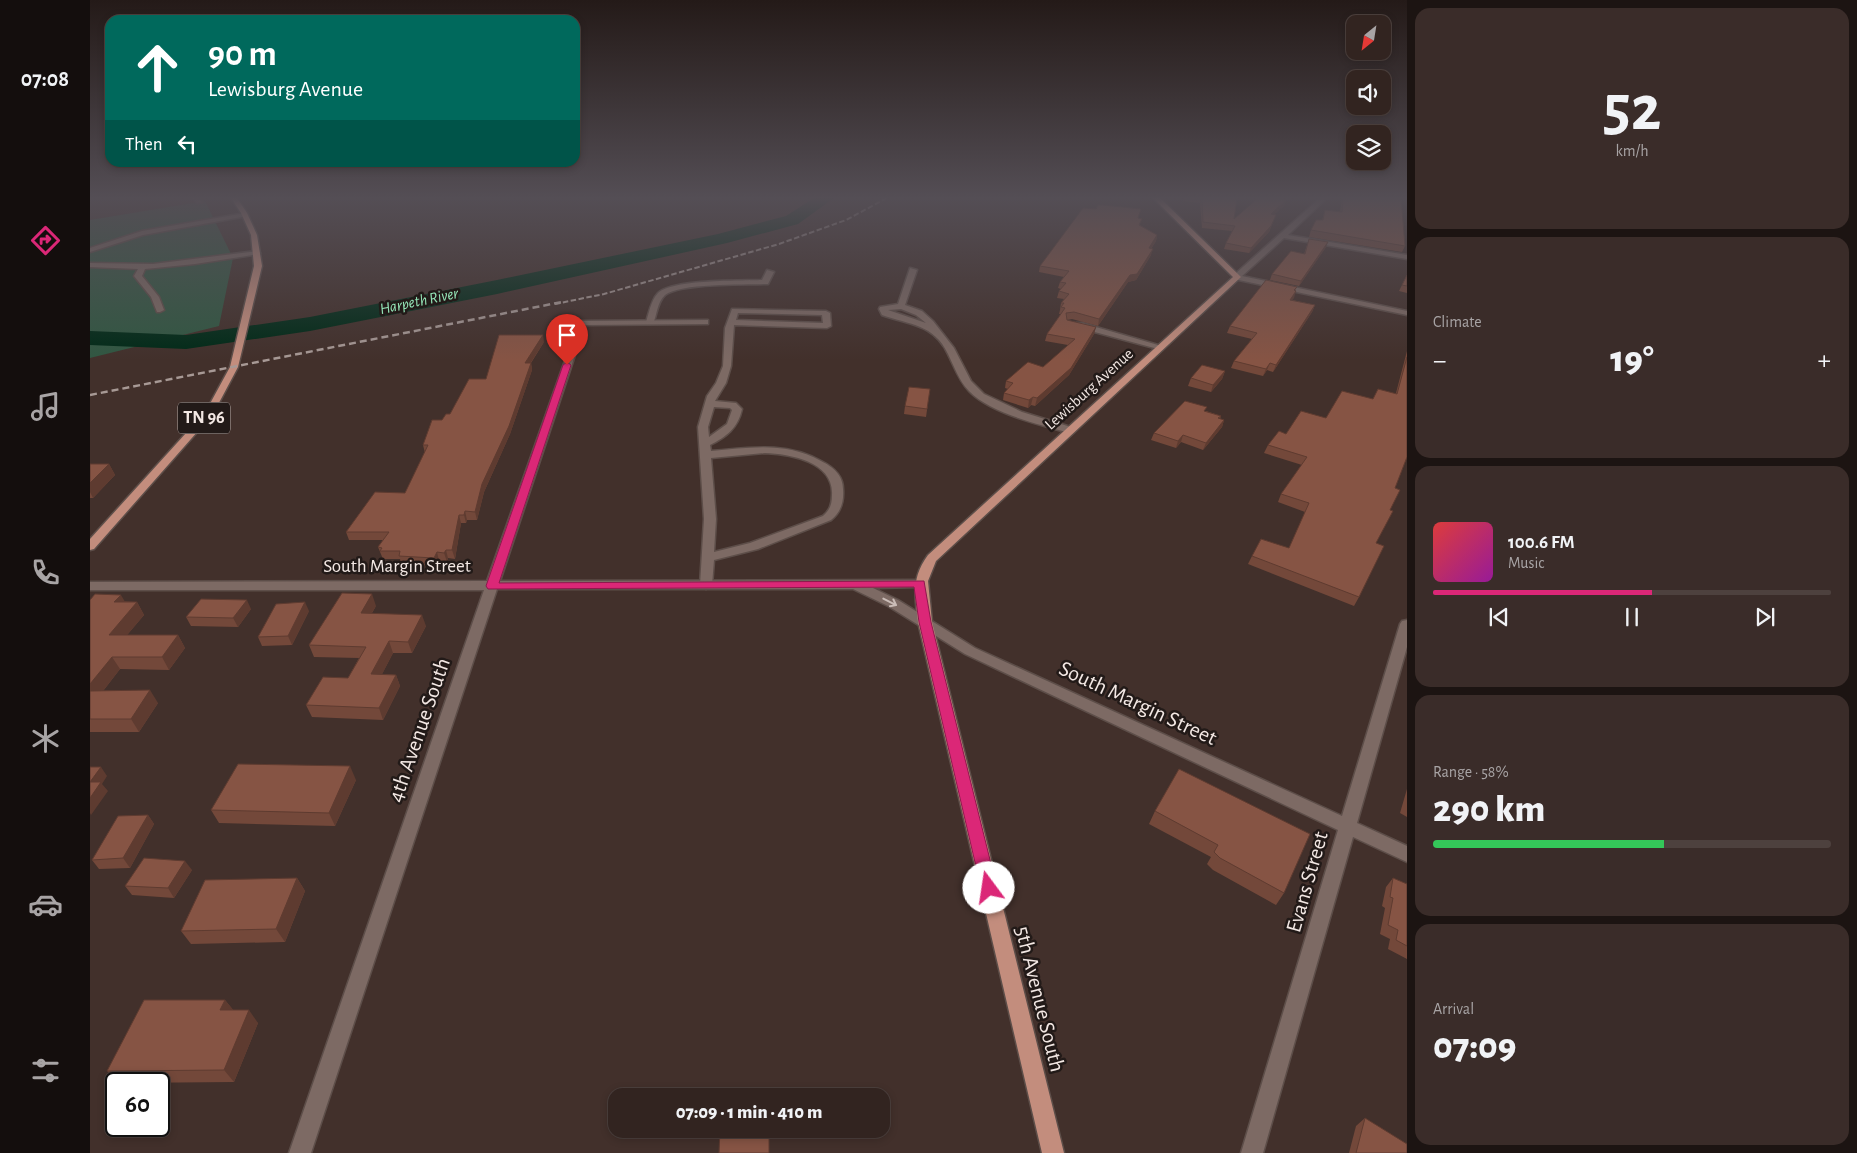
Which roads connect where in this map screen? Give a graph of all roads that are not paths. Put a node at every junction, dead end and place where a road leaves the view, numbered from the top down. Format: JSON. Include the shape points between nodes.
{"nodes":[{"id":1,"x":1211,"y":252,"type":"edge"},
{"id":2,"x":1266,"y":252,"type":"edge"},
{"id":3,"x":1377,"y":252,"type":"edge"},
{"id":4,"x":257,"y":253,"type":"joint"},
{"id":5,"x":1407,"y":257,"type":"edge"},
{"id":6,"x":90,"y":265,"type":"edge"},
{"id":7,"x":143,"y":266,"type":"junction"},
{"id":8,"x":913,"y":270,"type":"dead end"},
{"id":9,"x":770,"y":272,"type":"dead end"},
{"id":10,"x":1237,"y":277,"type":"junction"},
{"id":11,"x":901,"y":306,"type":"junction"},
{"id":12,"x":160,"y":310,"type":"dead end"},
{"id":13,"x":1407,"y":313,"type":"edge"},
{"id":14,"x":650,"y":322,"type":"junction"},
{"id":15,"x":704,"y":322,"type":"dead end"},
{"id":16,"x":732,"y":322,"type":"junction"},
{"id":17,"x":1069,"y":323,"type":"edge"},
{"id":18,"x":934,"y":330,"type":"junction"},
{"id":19,"x":1161,"y":347,"type":"junction"},
{"id":20,"x":710,"y":404,"type":"junction"},
{"id":21,"x":1070,"y":430,"type":"junction"},
{"id":22,"x":706,"y":449,"type":"junction"},
{"id":23,"x":90,"y":546,"type":"edge"},
{"id":24,"x":707,"y":558,"type":"junction"},
{"id":25,"x":920,"y":583,"type":"junction"},
{"id":26,"x":706,"y":584,"type":"junction"},
{"id":27,"x":854,"y":585,"type":"junction"},
{"id":28,"x":90,"y":586,"type":"edge"},
{"id":29,"x":492,"y":586,"type":"junction"},
{"id":30,"x":925,"y":622,"type":"junction"},
{"id":31,"x":1407,"y":624,"type":"edge"},
{"id":32,"x":1348,"y":826,"type":"junction"},
{"id":33,"x":1407,"y":854,"type":"edge"},
{"id":34,"x":300,"y":1153,"type":"edge"},
{"id":35,"x":1053,"y":1153,"type":"edge"},
{"id":36,"x":1252,"y":1153,"type":"edge"}],
"edges":[{"from":1,"to":10,"type":"main road"},
{"from":2,"to":10,"type":"street"},
{"from":3,"to":5,"type":"street"},
{"from":4,"to":7,"type":"street"},
{"from":4,"to":23,"type":"main road","number":"TN 96","via":[[258,266],[235,364],[210,412]]},
{"from":6,"to":7,"type":"street"},
{"from":7,"to":12,"type":"street","via":[[138,276],[155,297]]},
{"from":8,"to":11,"type":"street"},
{"from":9,"to":14,"type":"street","via":[[765,282],[721,283],[668,290],[660,295]]},
{"from":10,"to":13,"type":"street"},
{"from":10,"to":19,"type":"main road","name":"Lewisburg Avenue"},
{"from":11,"to":18,"type":"street","via":[[918,311]]},
{"from":11,"to":18,"type":"street","via":[[883,309],[894,317]]},
{"from":14,"to":15,"type":"street"},
{"from":14,"to":29,"type":"street","name":"4th Avenue South","via":[[582,323]]},
{"from":16,"to":16,"type":"street","via":[[734,311],[826,313],[827,326]]},
{"from":16,"to":20,"type":"street","via":[[727,366]]},
{"from":17,"to":19,"type":"street"},
{"from":18,"to":21,"type":"street","via":[[972,389],[1029,418]]},
{"from":19,"to":21,"type":"main road","name":"Lewisburg Avenue"},
{"from":20,"to":22,"type":"street","via":[[703,428]]},
{"from":20,"to":22,"type":"street","via":[[733,405],[737,409],[736,420]]},
{"from":21,"to":25,"type":"main road","name":"Lewisburg Avenue","via":[[924,566]]},
{"from":22,"to":24,"type":"street","via":[[710,519]]},
{"from":22,"to":24,"type":"street","via":[[790,450],[829,470],[837,479],[838,491],[834,513],[827,518],[754,546]]},
{"from":24,"to":26,"type":"street"},
{"from":25,"to":27,"type":"street","name":"South Margin Street"},
{"from":25,"to":30,"type":"main road","name":"Lewisburg Avenue"},
{"from":26,"to":27,"type":"street","name":"South Margin Street"},
{"from":26,"to":29,"type":"street","name":"South Margin Street"},
{"from":27,"to":30,"type":"street","name":"South Margin Street","one_way":true,"via":[[894,603]]},
{"from":28,"to":29,"type":"street","name":"South Margin Street"},
{"from":29,"to":34,"type":"street","name":"4th Avenue South"},
{"from":30,"to":32,"type":"street","name":"South Margin Street","via":[[970,651]]},
{"from":30,"to":35,"type":"main road","name":"5th Avenue South"},
{"from":31,"to":32,"type":"street","name":"Evans Street"},
{"from":32,"to":33,"type":"street","name":"South Margin Street"},
{"from":32,"to":36,"type":"street","name":"Evans Street"}]}
